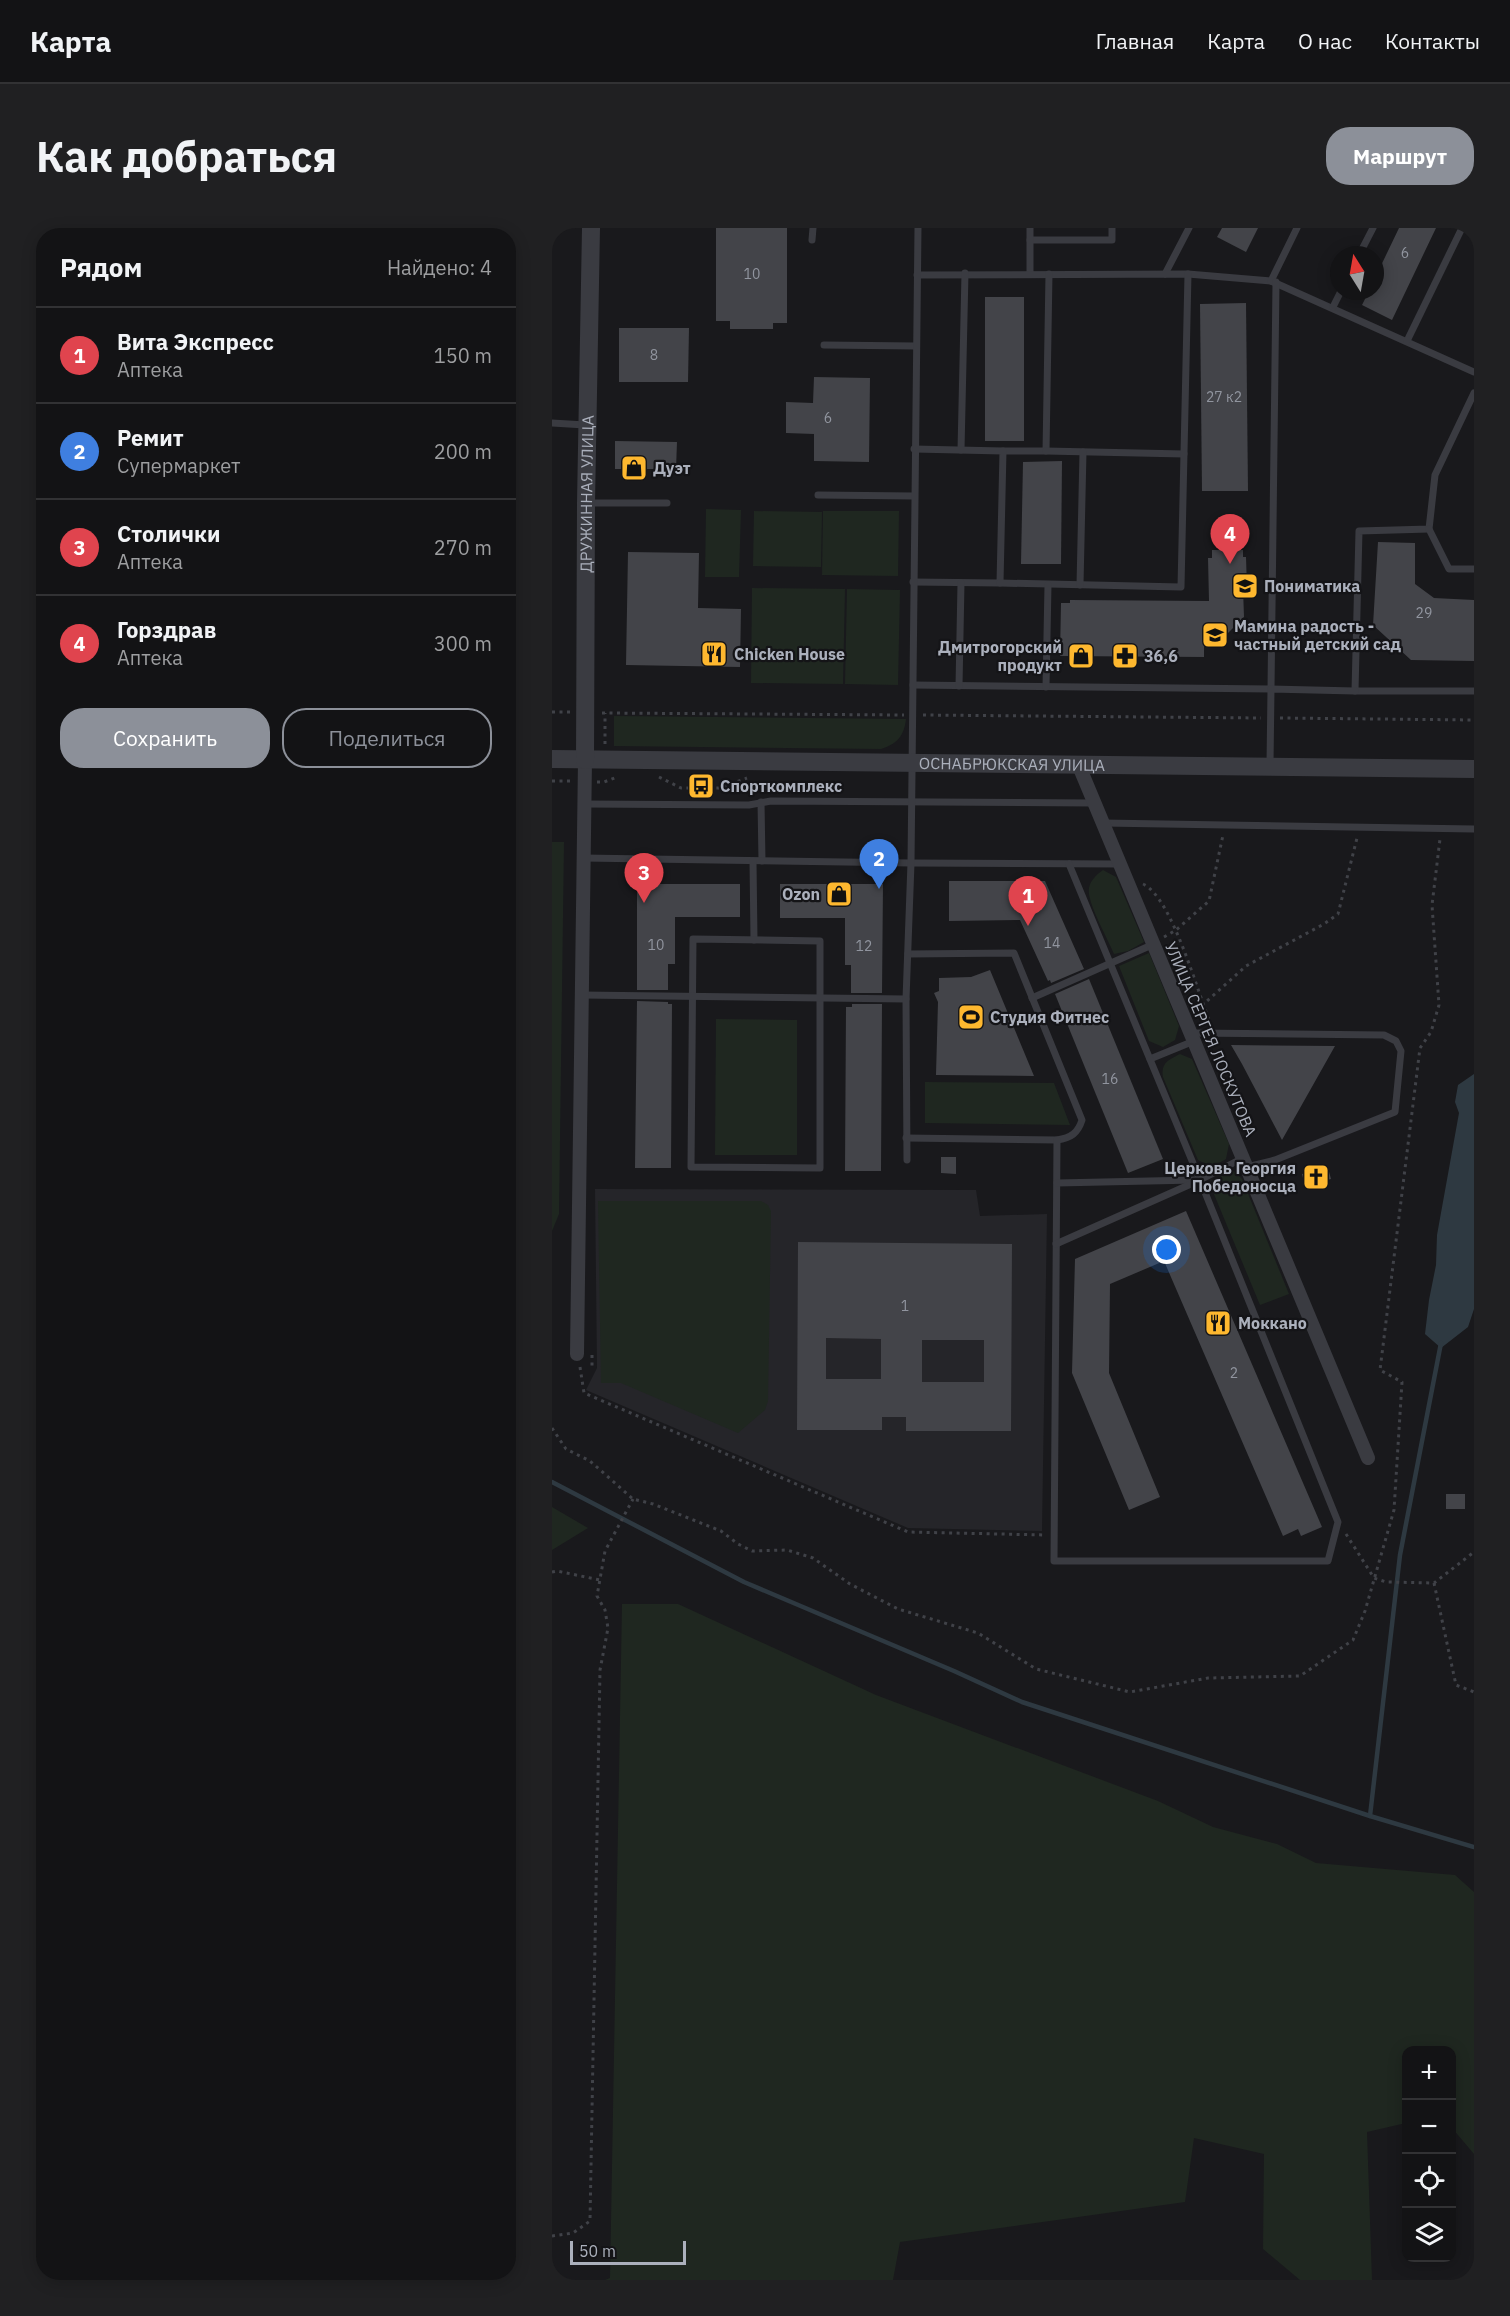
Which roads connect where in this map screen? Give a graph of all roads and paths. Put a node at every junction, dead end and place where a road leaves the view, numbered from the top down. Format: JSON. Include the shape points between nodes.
{"nodes":[{"id":1,"x":591,"y":228,"type":"edge"},
{"id":2,"x":813,"y":228,"type":"edge"},
{"id":3,"x":918,"y":228,"type":"edge"},
{"id":4,"x":1030,"y":228,"type":"edge"},
{"id":5,"x":1112,"y":228,"type":"edge"},
{"id":6,"x":1189,"y":228,"type":"edge"},
{"id":7,"x":1297,"y":228,"type":"edge"},
{"id":8,"x":1373,"y":228,"type":"edge"},
{"id":9,"x":1462,"y":228,"type":"edge"},
{"id":10,"x":812,"y":240,"type":"dead end"},
{"id":11,"x":1030,"y":240,"type":"junction"},
{"id":12,"x":1364,"y":246,"type":"edge"},
{"id":13,"x":964,"y":273,"type":"junction"},
{"id":14,"x":1030,"y":274,"type":"junction"},
{"id":15,"x":1049,"y":274,"type":"junction"},
{"id":16,"x":1165,"y":274,"type":"junction"},
{"id":17,"x":1188,"y":274,"type":"junction"},
{"id":18,"x":917,"y":275,"type":"junction"},
{"id":19,"x":1274,"y":281,"type":"junction"},
{"id":20,"x":1336,"y":300,"type":"edge"},
{"id":21,"x":1333,"y":307,"type":"junction"},
{"id":22,"x":1407,"y":341,"type":"junction"},
{"id":23,"x":824,"y":345,"type":"dead end"},
{"id":24,"x":916,"y":346,"type":"junction"},
{"id":25,"x":1474,"y":372,"type":"edge"},
{"id":26,"x":1474,"y":393,"type":"edge"},
{"id":27,"x":552,"y":423,"type":"edge"},
{"id":28,"x":588,"y":425,"type":"junction"},
{"id":29,"x":914,"y":449,"type":"junction"},
{"id":30,"x":961,"y":450,"type":"junction"},
{"id":31,"x":1003,"y":451,"type":"junction"},
{"id":32,"x":1046,"y":451,"type":"junction"},
{"id":33,"x":1083,"y":452,"type":"junction"},
{"id":34,"x":1184,"y":454,"type":"junction"},
{"id":35,"x":818,"y":495,"type":"dead end"},
{"id":36,"x":914,"y":496,"type":"junction"},
{"id":37,"x":586,"y":503,"type":"junction"},
{"id":38,"x":667,"y":503,"type":"dead end"},
{"id":39,"x":1429,"y":529,"type":"junction"},
{"id":40,"x":1474,"y":569,"type":"edge"},
{"id":41,"x":914,"y":582,"type":"junction"},
{"id":42,"x":962,"y":583,"type":"junction"},
{"id":43,"x":1000,"y":583,"type":"junction"},
{"id":44,"x":1048,"y":585,"type":"junction"},
{"id":45,"x":1080,"y":585,"type":"junction"},
{"id":46,"x":913,"y":685,"type":"junction"},
{"id":47,"x":960,"y":686,"type":"junction"},
{"id":48,"x":1046,"y":687,"type":"junction"},
{"id":49,"x":1271,"y":689,"type":"junction"},
{"id":50,"x":1355,"y":691,"type":"junction"},
{"id":51,"x":1474,"y":691,"type":"edge"},
{"id":52,"x":552,"y":712,"type":"edge"},
{"id":53,"x":586,"y":713,"type":"junction"},
{"id":54,"x":912,"y":715,"type":"junction"},
{"id":55,"x":1270,"y":718,"type":"junction"},
{"id":56,"x":1474,"y":720,"type":"edge"},
{"id":57,"x":552,"y":759,"type":"edge"},
{"id":58,"x":585,"y":760,"type":"junction"},
{"id":59,"x":911,"y":764,"type":"junction"},
{"id":60,"x":1079,"y":766,"type":"junction"},
{"id":61,"x":1270,"y":767,"type":"junction"},
{"id":62,"x":1474,"y":769,"type":"edge"},
{"id":63,"x":552,"y":781,"type":"edge"},
{"id":64,"x":572,"y":781,"type":"dead end"},
{"id":65,"x":761,"y":802,"type":"junction"},
{"id":66,"x":911,"y":802,"type":"junction"},
{"id":67,"x":1095,"y":803,"type":"junction"},
{"id":68,"x":584,"y":804,"type":"junction"},
{"id":69,"x":1103,"y":823,"type":"junction"},
{"id":70,"x":1225,"y":825,"type":"junction"},
{"id":71,"x":1359,"y":827,"type":"junction"},
{"id":72,"x":1441,"y":828,"type":"junction"},
{"id":73,"x":1474,"y":829,"type":"edge"},
{"id":74,"x":583,"y":858,"type":"junction"},
{"id":75,"x":753,"y":861,"type":"junction"},
{"id":76,"x":762,"y":861,"type":"junction"},
{"id":77,"x":911,"y":863,"type":"junction"},
{"id":78,"x":1069,"y":864,"type":"junction"},
{"id":79,"x":1123,"y":870,"type":"junction"},
{"id":80,"x":1176,"y":930,"type":"junction"},
{"id":81,"x":754,"y":940,"type":"junction"},
{"id":82,"x":1154,"y":944,"type":"junction"},
{"id":83,"x":908,"y":954,"type":"junction"},
{"id":84,"x":1110,"y":963,"type":"junction"},
{"id":85,"x":582,"y":995,"type":"junction"},
{"id":86,"x":693,"y":997,"type":"junction"},
{"id":87,"x":820,"y":998,"type":"junction"},
{"id":88,"x":1032,"y":998,"type":"junction"},
{"id":89,"x":906,"y":999,"type":"junction"},
{"id":90,"x":1202,"y":1004,"type":"junction"},
{"id":91,"x":1190,"y":1031,"type":"junction"},
{"id":92,"x":1214,"y":1033,"type":"junction"},
{"id":93,"x":1150,"y":1059,"type":"junction"},
{"id":94,"x":906,"y":1138,"type":"junction"},
{"id":95,"x":1057,"y":1140,"type":"junction"},
{"id":96,"x":907,"y":1160,"type":"dead end"},
{"id":97,"x":1245,"y":1162,"type":"junction"},
{"id":98,"x":1200,"y":1180,"type":"junction"},
{"id":99,"x":1057,"y":1183,"type":"junction"},
{"id":100,"x":1056,"y":1244,"type":"junction"},
{"id":101,"x":577,"y":1354,"type":"joint"},
{"id":102,"x":552,"y":1428,"type":"edge"},
{"id":103,"x":1368,"y":1458,"type":"dead end"},
{"id":104,"x":633,"y":1500,"type":"junction"},
{"id":105,"x":1338,"y":1522,"type":"junction"},
{"id":106,"x":1054,"y":1536,"type":"junction"},
{"id":107,"x":1474,"y":1552,"type":"edge"},
{"id":108,"x":552,"y":1572,"type":"edge"},
{"id":109,"x":1374,"y":1578,"type":"junction"},
{"id":110,"x":600,"y":1580,"type":"junction"},
{"id":111,"x":1434,"y":1583,"type":"junction"},
{"id":112,"x":1474,"y":1692,"type":"edge"},
{"id":113,"x":552,"y":2236,"type":"edge"}],
"edges":[{"from":1,"to":28,"type":"street","name":"ДРУЖИННАЯ УЛИЦА"},
{"from":2,"to":10,"type":"lane"},
{"from":3,"to":18,"type":"lane"},
{"from":4,"to":11,"type":"lane"},
{"from":5,"to":11,"type":"lane","via":[[1112,240]]},
{"from":6,"to":16,"type":"lane"},
{"from":7,"to":19,"type":"lane"},
{"from":8,"to":12,"type":"lane"},
{"from":9,"to":22,"type":"lane"},
{"from":11,"to":14,"type":"lane"},
{"from":13,"to":14,"type":"lane"},
{"from":13,"to":18,"type":"lane"},
{"from":13,"to":30,"type":"lane"},
{"from":14,"to":15,"type":"lane"},
{"from":15,"to":16,"type":"lane"},
{"from":15,"to":32,"type":"lane"},
{"from":16,"to":17,"type":"lane"},
{"from":17,"to":19,"type":"lane"},
{"from":17,"to":34,"type":"lane"},
{"from":18,"to":24,"type":"lane"},
{"from":19,"to":21,"type":"lane"},
{"from":19,"to":49,"type":"lane"},
{"from":20,"to":21,"type":"lane"},
{"from":21,"to":22,"type":"lane"},
{"from":22,"to":25,"type":"lane"},
{"from":23,"to":24,"type":"lane"},
{"from":24,"to":29,"type":"lane"},
{"from":26,"to":39,"type":"lane","via":[[1435,475]]},
{"from":27,"to":28,"type":"lane"},
{"from":28,"to":37,"type":"street","name":"ДРУЖИННАЯ УЛИЦА"},
{"from":29,"to":30,"type":"lane"},
{"from":29,"to":36,"type":"lane"},
{"from":30,"to":31,"type":"lane"},
{"from":31,"to":32,"type":"lane"},
{"from":31,"to":43,"type":"lane"},
{"from":32,"to":33,"type":"lane"},
{"from":33,"to":34,"type":"lane"},
{"from":33,"to":45,"type":"lane"},
{"from":34,"to":45,"type":"lane","via":[[1181,587]]},
{"from":35,"to":36,"type":"lane"},
{"from":36,"to":41,"type":"lane"},
{"from":37,"to":38,"type":"lane"},
{"from":37,"to":53,"type":"street","name":"ДРУЖИННАЯ УЛИЦА"},
{"from":39,"to":40,"type":"lane","via":[[1449,569]]},
{"from":39,"to":50,"type":"lane","via":[[1359,531]]},
{"from":41,"to":42,"type":"lane"},
{"from":41,"to":46,"type":"lane"},
{"from":42,"to":43,"type":"lane"},
{"from":42,"to":47,"type":"lane"},
{"from":43,"to":44,"type":"lane"},
{"from":44,"to":45,"type":"lane"},
{"from":44,"to":48,"type":"lane"},
{"from":46,"to":47,"type":"lane"},
{"from":46,"to":54,"type":"lane"},
{"from":47,"to":48,"type":"lane"},
{"from":48,"to":49,"type":"lane"},
{"from":49,"to":50,"type":"lane"},
{"from":49,"to":55,"type":"lane"},
{"from":50,"to":51,"type":"lane"},
{"from":52,"to":53,"type":"path"},
{"from":53,"to":54,"type":"path"},
{"from":53,"to":58,"type":"street","name":"ДРУЖИННАЯ УЛИЦА"},
{"from":54,"to":55,"type":"path"},
{"from":54,"to":59,"type":"lane"},
{"from":55,"to":56,"type":"path"},
{"from":55,"to":61,"type":"lane"},
{"from":57,"to":58,"type":"street","name":"ОСНАБРЮКСКАЯ УЛИЦА"},
{"from":58,"to":59,"type":"street","name":"ОСНАБРЮКСКАЯ УЛИЦА"},
{"from":58,"to":68,"type":"street"},
{"from":59,"to":60,"type":"street","name":"ОСНАБРЮКСКАЯ УЛИЦА"},
{"from":59,"to":66,"type":"lane"},
{"from":60,"to":61,"type":"street","name":"ОСНАБРЮКСКАЯ УЛИЦА"},
{"from":60,"to":67,"type":"street","name":"УЛИЦА СЕРГЕЯ ЛОСКУТОВА"},
{"from":61,"to":62,"type":"street","name":"ОСНАБРЮКСКАЯ УЛИЦА"},
{"from":63,"to":64,"type":"path"},
{"from":65,"to":66,"type":"lane"},
{"from":65,"to":68,"type":"lane"},
{"from":65,"to":76,"type":"lane"},
{"from":66,"to":67,"type":"lane"},
{"from":66,"to":77,"type":"lane"},
{"from":67,"to":69,"type":"street","name":"УЛИЦА СЕРГЕЯ ЛОСКУТОВА"},
{"from":68,"to":74,"type":"street"},
{"from":69,"to":70,"type":"lane"},
{"from":69,"to":79,"type":"street","name":"УЛИЦА СЕРГЕЯ ЛОСКУТОВА"},
{"from":70,"to":71,"type":"lane"},
{"from":70,"to":80,"type":"path","via":[[1209,901]]},
{"from":71,"to":72,"type":"lane"},
{"from":71,"to":90,"type":"path","via":[[1338,914],[1246,966]]},
{"from":72,"to":73,"type":"lane"},
{"from":72,"to":109,"type":"path","via":[[1432,905],[1439,1005],[1431,1032],[1420,1048],[1380,1370],[1402,1382],[1394,1510]]},
{"from":74,"to":75,"type":"lane"},
{"from":74,"to":85,"type":"street"},
{"from":75,"to":76,"type":"lane"},
{"from":75,"to":81,"type":"lane"},
{"from":76,"to":77,"type":"lane"},
{"from":77,"to":78,"type":"lane"},
{"from":77,"to":83,"type":"lane"},
{"from":78,"to":79,"type":"lane"},
{"from":78,"to":84,"type":"lane"},
{"from":79,"to":80,"type":"path","via":[[1152,888]]},
{"from":79,"to":82,"type":"street","name":"УЛИЦА СЕРГЕЯ ЛОСКУТОВА"},
{"from":80,"to":82,"type":"path"},
{"from":80,"to":90,"type":"path"},
{"from":81,"to":86,"type":"lane","via":[[693,939]]},
{"from":81,"to":87,"type":"lane","via":[[820,940]]},
{"from":82,"to":84,"type":"lane"},
{"from":82,"to":91,"type":"street","name":"УЛИЦА СЕРГЕЯ ЛОСКУТОВА"},
{"from":83,"to":88,"type":"lane","via":[[1014,954]]},
{"from":83,"to":89,"type":"lane"},
{"from":84,"to":88,"type":"lane"},
{"from":84,"to":93,"type":"lane"},
{"from":85,"to":86,"type":"lane"},
{"from":85,"to":101,"type":"street"},
{"from":86,"to":87,"type":"lane"},
{"from":86,"to":87,"type":"lane","via":[[691,1167],[820,1168]]},
{"from":87,"to":89,"type":"lane"},
{"from":88,"to":95,"type":"lane","via":[[1082,1120],[1073,1136]]},
{"from":89,"to":94,"type":"lane"},
{"from":90,"to":91,"type":"path"},
{"from":90,"to":92,"type":"path"},
{"from":91,"to":92,"type":"lane"},
{"from":91,"to":93,"type":"lane"},
{"from":91,"to":97,"type":"street","name":"УЛИЦА СЕРГЕЯ ЛОСКУТОВА"},
{"from":92,"to":97,"type":"lane","via":[[1384,1035],[1396,1041],[1401,1051],[1395,1112],[1275,1160]]},
{"from":93,"to":98,"type":"lane"},
{"from":94,"to":95,"type":"lane"},
{"from":94,"to":96,"type":"lane"},
{"from":95,"to":99,"type":"lane"},
{"from":97,"to":98,"type":"lane"},
{"from":97,"to":103,"type":"street","name":"УЛИЦА СЕРГЕЯ ЛОСКУТОВА"},
{"from":98,"to":99,"type":"lane"},
{"from":98,"to":100,"type":"lane"},
{"from":98,"to":105,"type":"lane"},
{"from":99,"to":100,"type":"lane"},
{"from":100,"to":106,"type":"lane"},
{"from":101,"to":106,"type":"path","via":[[585,1393],[908,1532]]},
{"from":102,"to":104,"type":"path","via":[[566,1449],[590,1461]]},
{"from":104,"to":109,"type":"path","via":[[721,1531],[752,1551],[787,1550],[813,1558],[850,1584],[898,1609],[978,1633],[1036,1669],[1130,1692],[1208,1678],[1300,1676],[1353,1640]]},
{"from":104,"to":110,"type":"path","via":[[605,1551]]},
{"from":105,"to":106,"type":"lane","via":[[1328,1561],[1054,1561]]},
{"from":105,"to":109,"type":"path"},
{"from":107,"to":111,"type":"path"},
{"from":108,"to":110,"type":"path"},
{"from":109,"to":111,"type":"path"},
{"from":110,"to":113,"type":"path","via":[[597,1596],[605,1610],[608,1628],[600,1670],[591,2212],[590,2221],[573,2233]]},
{"from":111,"to":112,"type":"path","via":[[1456,1685]]}]}
